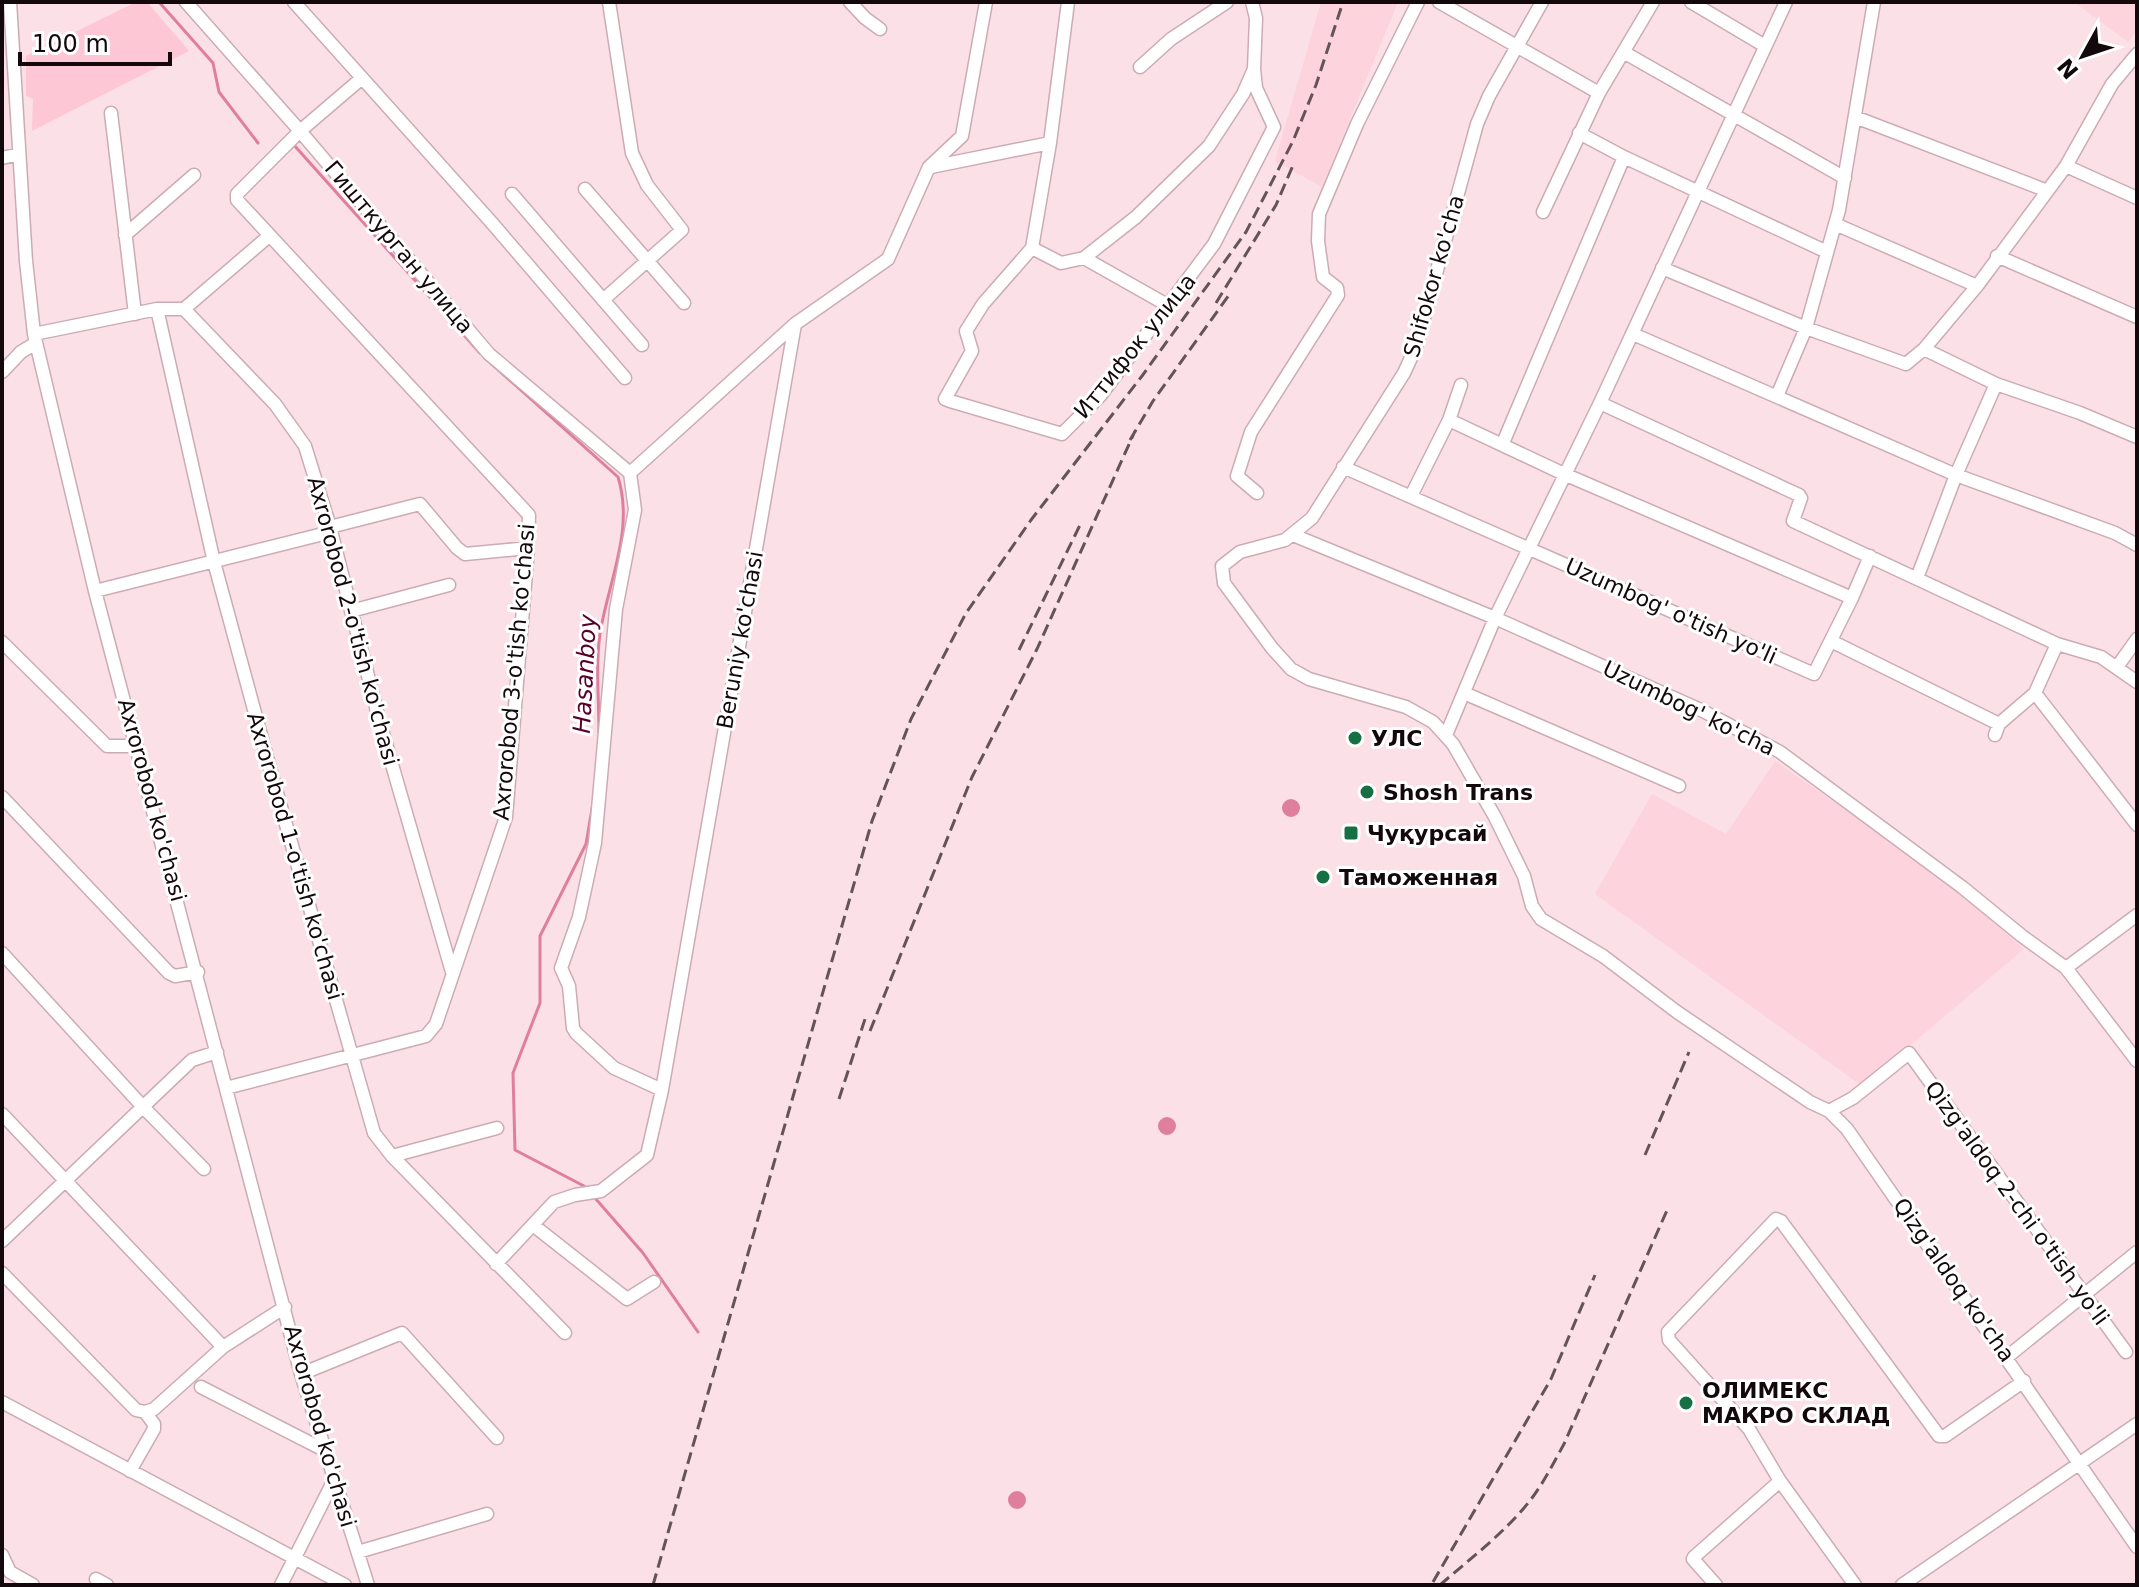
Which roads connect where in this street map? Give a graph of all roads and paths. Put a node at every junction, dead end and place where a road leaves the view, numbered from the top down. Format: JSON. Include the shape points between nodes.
{"nodes":[{"id":1,"x":10,"y":2,"type":"edge"},
{"id":2,"x":186,"y":2,"type":"edge"},
{"id":3,"x":294,"y":2,"type":"edge"},
{"id":4,"x":609,"y":2,"type":"edge"},
{"id":5,"x":850,"y":2,"type":"edge"},
{"id":6,"x":986,"y":2,"type":"edge"},
{"id":7,"x":1068,"y":2,"type":"edge"},
{"id":8,"x":1227,"y":2,"type":"edge"},
{"id":9,"x":1252,"y":2,"type":"edge"},
{"id":10,"x":1418,"y":2,"type":"edge"},
{"id":11,"x":1439,"y":2,"type":"edge"},
{"id":12,"x":1542,"y":2,"type":"edge"},
{"id":13,"x":1653,"y":2,"type":"edge"},
{"id":14,"x":1691,"y":2,"type":"edge"},
{"id":15,"x":1786,"y":2,"type":"edge"},
{"id":16,"x":1874,"y":2,"type":"edge"},
{"id":17,"x":880,"y":29,"type":"dead end"},
{"id":18,"x":1517,"y":46,"type":"junction"},
{"id":19,"x":1765,"y":46,"type":"junction"},
{"id":20,"x":1625,"y":53,"type":"junction"},
{"id":21,"x":2137,"y":54,"type":"edge"},
{"id":22,"x":1140,"y":67,"type":"dead end"},
{"id":23,"x":1254,"y":69,"type":"junction"},
{"id":24,"x":2131,"y":74,"type":"edge"},
{"id":25,"x":362,"y":78,"type":"junction"},
{"id":26,"x":1599,"y":93,"type":"junction"},
{"id":27,"x":111,"y":113,"type":"dead end"},
{"id":28,"x":1733,"y":114,"type":"junction"},
{"id":29,"x":1855,"y":117,"type":"junction"},
{"id":30,"x":300,"y":131,"type":"junction"},
{"id":31,"x":1579,"y":133,"type":"junction"},
{"id":32,"x":1050,"y":143,"type":"junction"},
{"id":33,"x":19,"y":154,"type":"junction"},
{"id":34,"x":1624,"y":157,"type":"junction"},
{"id":35,"x":2,"y":158,"type":"edge"},
{"id":36,"x":2066,"y":166,"type":"junction"},
{"id":37,"x":929,"y":167,"type":"junction"},
{"id":38,"x":194,"y":175,"type":"dead end"},
{"id":39,"x":1845,"y":178,"type":"junction"},
{"id":40,"x":585,"y":189,"type":"dead end"},
{"id":41,"x":2045,"y":190,"type":"junction"},
{"id":42,"x":1697,"y":192,"type":"junction"},
{"id":43,"x":512,"y":194,"type":"dead end"},
{"id":44,"x":2137,"y":198,"type":"edge"},
{"id":45,"x":1543,"y":212,"type":"dead end"},
{"id":46,"x":1835,"y":224,"type":"junction"},
{"id":47,"x":125,"y":235,"type":"junction"},
{"id":48,"x":269,"y":236,"type":"junction"},
{"id":49,"x":1032,"y":248,"type":"junction"},
{"id":50,"x":1827,"y":252,"type":"junction"},
{"id":51,"x":1997,"y":256,"type":"junction"},
{"id":52,"x":1084,"y":258,"type":"junction"},
{"id":53,"x":647,"y":261,"type":"junction"},
{"id":54,"x":1662,"y":268,"type":"junction"},
{"id":55,"x":1977,"y":286,"type":"junction"},
{"id":56,"x":603,"y":300,"type":"junction"},
{"id":57,"x":684,"y":303,"type":"dead end"},
{"id":58,"x":1169,"y":306,"type":"junction"},
{"id":59,"x":157,"y":309,"type":"junction"},
{"id":60,"x":184,"y":309,"type":"junction"},
{"id":61,"x":135,"y":314,"type":"junction"},
{"id":62,"x":2137,"y":317,"type":"edge"},
{"id":63,"x":795,"y":324,"type":"junction"},
{"id":64,"x":1806,"y":328,"type":"junction"},
{"id":65,"x":1633,"y":334,"type":"junction"},
{"id":66,"x":35,"y":339,"type":"junction"},
{"id":67,"x":642,"y":345,"type":"dead end"},
{"id":68,"x":1924,"y":349,"type":"junction"},
{"id":69,"x":2,"y":372,"type":"edge"},
{"id":70,"x":625,"y":378,"type":"dead end"},
{"id":71,"x":1996,"y":384,"type":"junction"},
{"id":72,"x":1461,"y":385,"type":"dead end"},
{"id":73,"x":1777,"y":396,"type":"junction"},
{"id":74,"x":1600,"y":403,"type":"junction"},
{"id":75,"x":1449,"y":420,"type":"junction"},
{"id":76,"x":2137,"y":437,"type":"edge"},
{"id":77,"x":1503,"y":443,"type":"junction"},
{"id":78,"x":1343,"y":467,"type":"junction"},
{"id":79,"x":630,"y":473,"type":"junction"},
{"id":80,"x":1564,"y":474,"type":"junction"},
{"id":81,"x":1956,"y":475,"type":"junction"},
{"id":82,"x":1257,"y":493,"type":"dead end"},
{"id":83,"x":1411,"y":496,"type":"junction"},
{"id":84,"x":330,"y":529,"type":"junction"},
{"id":85,"x":1293,"y":535,"type":"junction"},
{"id":86,"x":2137,"y":545,"type":"edge"},
{"id":87,"x":528,"y":548,"type":"junction"},
{"id":88,"x":1529,"y":548,"type":"junction"},
{"id":89,"x":1870,"y":556,"type":"junction"},
{"id":90,"x":214,"y":562,"type":"junction"},
{"id":91,"x":1917,"y":578,"type":"junction"},
{"id":92,"x":449,"y":585,"type":"dead end"},
{"id":93,"x":95,"y":591,"type":"junction"},
{"id":94,"x":1852,"y":598,"type":"junction"},
{"id":95,"x":351,"y":611,"type":"junction"},
{"id":96,"x":1495,"y":618,"type":"junction"},
{"id":97,"x":2137,"y":639,"type":"edge"},
{"id":98,"x":1831,"y":641,"type":"junction"},
{"id":99,"x":2,"y":642,"type":"edge"},
{"id":100,"x":2057,"y":644,"type":"junction"},
{"id":101,"x":2117,"y":667,"type":"junction"},
{"id":102,"x":2137,"y":682,"type":"edge"},
{"id":103,"x":1464,"y":693,"type":"junction"},
{"id":104,"x":2035,"y":693,"type":"junction"},
{"id":105,"x":1446,"y":735,"type":"junction"},
{"id":106,"x":137,"y":746,"type":"junction"},
{"id":107,"x":1679,"y":786,"type":"dead end"},
{"id":108,"x":2,"y":797,"type":"edge"},
{"id":109,"x":2137,"y":825,"type":"edge"},
{"id":110,"x":2137,"y":915,"type":"edge"},
{"id":111,"x":2,"y":953,"type":"edge"},
{"id":112,"x":2066,"y":968,"type":"junction"},
{"id":113,"x":198,"y":972,"type":"junction"},
{"id":114,"x":452,"y":972,"type":"junction"},
{"id":115,"x":217,"y":1052,"type":"junction"},
{"id":116,"x":350,"y":1054,"type":"junction"},
{"id":117,"x":2137,"y":1061,"type":"edge"},
{"id":118,"x":226,"y":1088,"type":"junction"},
{"id":119,"x":662,"y":1090,"type":"junction"},
{"id":120,"x":144,"y":1108,"type":"junction"},
{"id":121,"x":1829,"y":1111,"type":"junction"},
{"id":122,"x":2,"y":1114,"type":"edge"},
{"id":123,"x":497,"y":1128,"type":"dead end"},
{"id":124,"x":392,"y":1156,"type":"junction"},
{"id":125,"x":204,"y":1169,"type":"dead end"},
{"id":126,"x":65,"y":1182,"type":"junction"},
{"id":127,"x":533,"y":1225,"type":"junction"},
{"id":128,"x":2,"y":1241,"type":"edge"},
{"id":129,"x":2137,"y":1252,"type":"edge"},
{"id":130,"x":496,"y":1264,"type":"junction"},
{"id":131,"x":2,"y":1273,"type":"edge"},
{"id":132,"x":654,"y":1282,"type":"dead end"},
{"id":133,"x":2083,"y":1295,"type":"junction"},
{"id":134,"x":285,"y":1307,"type":"junction"},
{"id":135,"x":565,"y":1333,"type":"dead end"},
{"id":136,"x":223,"y":1347,"type":"junction"},
{"id":137,"x":2126,"y":1352,"type":"dead end"},
{"id":138,"x":2007,"y":1357,"type":"junction"},
{"id":139,"x":301,"y":1374,"type":"junction"},
{"id":140,"x":2024,"y":1381,"type":"junction"},
{"id":141,"x":201,"y":1387,"type":"dead end"},
{"id":142,"x":2,"y":1402,"type":"edge"},
{"id":143,"x":145,"y":1412,"type":"junction"},
{"id":144,"x":2137,"y":1424,"type":"edge"},
{"id":145,"x":497,"y":1438,"type":"dead end"},
{"id":146,"x":326,"y":1451,"type":"junction"},
{"id":147,"x":2078,"y":1463,"type":"junction"},
{"id":148,"x":130,"y":1471,"type":"junction"},
{"id":149,"x":335,"y":1478,"type":"junction"},
{"id":150,"x":1780,"y":1481,"type":"junction"},
{"id":151,"x":487,"y":1514,"type":"dead end"},
{"id":152,"x":2137,"y":1547,"type":"edge"},
{"id":153,"x":358,"y":1552,"type":"junction"},
{"id":154,"x":2,"y":1555,"type":"edge"},
{"id":155,"x":294,"y":1560,"type":"junction"},
{"id":156,"x":6,"y":1576,"type":"edge"},
{"id":157,"x":33,"y":1585,"type":"edge"},
{"id":158,"x":281,"y":1585,"type":"edge"},
{"id":159,"x":345,"y":1585,"type":"edge"},
{"id":160,"x":368,"y":1585,"type":"edge"},
{"id":161,"x":1716,"y":1585,"type":"edge"},
{"id":162,"x":1855,"y":1585,"type":"edge"},
{"id":163,"x":1902,"y":1585,"type":"edge"}],
"edges":[{"from":1,"to":33,"type":"street","name":"Axrorobod ko'chasi"},
{"from":2,"to":30,"type":"street","name":"Гишткурган улица"},
{"from":3,"to":25,"type":"street"},
{"from":4,"to":53,"type":"street","via":[[632,153],[647,185],[682,230]]},
{"from":5,"to":17,"type":"street"},
{"from":6,"to":37,"type":"street","via":[[962,136]]},
{"from":7,"to":32,"type":"street"},
{"from":8,"to":22,"type":"street"},
{"from":9,"to":23,"type":"street","name":"Иттифок улица"},
{"from":10,"to":82,"type":"street","via":[[1319,214],[1323,277],[1338,292],[1251,432],[1237,473]]},
{"from":11,"to":18,"type":"street"},
{"from":12,"to":18,"type":"street","name":"Shifokor ko'cha"},
{"from":13,"to":20,"type":"street"},
{"from":14,"to":19,"type":"street"},
{"from":15,"to":19,"type":"street"},
{"from":16,"to":29,"type":"street"},
{"from":18,"to":26,"type":"street"},
{"from":18,"to":78,"type":"street","name":"Shifokor ko'cha","via":[[1477,124],[1416,347]]},
{"from":19,"to":28,"type":"street"},
{"from":20,"to":26,"type":"street"},
{"from":20,"to":28,"type":"street"},
{"from":21,"to":24,"type":"street"},
{"from":23,"to":52,"type":"street","name":"Иттифок улица","via":[[1209,146],[1136,217]]},
{"from":23,"to":58,"type":"street","name":"Иттифок улица","via":[[1256,88],[1274,127],[1214,244]]},
{"from":24,"to":36,"type":"street","via":[[2112,84]]},
{"from":25,"to":30,"type":"street"},
{"from":25,"to":70,"type":"street"},
{"from":26,"to":31,"type":"street"},
{"from":27,"to":47,"type":"street"},
{"from":28,"to":39,"type":"street"},
{"from":28,"to":42,"type":"street"},
{"from":29,"to":39,"type":"street"},
{"from":29,"to":41,"type":"street"},
{"from":30,"to":48,"type":"street","name":"Axrorobod 3-o'tish ko'chasi","via":[[237,194]]},
{"from":30,"to":79,"type":"street","name":"Гишткурган улица","via":[[489,354]]},
{"from":31,"to":34,"type":"street"},
{"from":31,"to":45,"type":"street"},
{"from":32,"to":37,"type":"street"},
{"from":32,"to":49,"type":"street"},
{"from":33,"to":35,"type":"street"},
{"from":33,"to":66,"type":"street","name":"Axrorobod ko'chasi"},
{"from":34,"to":42,"type":"street"},
{"from":34,"to":77,"type":"street"},
{"from":36,"to":41,"type":"street"},
{"from":36,"to":44,"type":"street"},
{"from":37,"to":63,"type":"street","via":[[888,259]]},
{"from":38,"to":47,"type":"street"},
{"from":39,"to":46,"type":"street"},
{"from":40,"to":53,"type":"street"},
{"from":41,"to":51,"type":"street"},
{"from":42,"to":50,"type":"street"},
{"from":42,"to":54,"type":"street"},
{"from":43,"to":56,"type":"street"},
{"from":46,"to":50,"type":"street"},
{"from":46,"to":55,"type":"street"},
{"from":47,"to":61,"type":"street"},
{"from":48,"to":60,"type":"street"},
{"from":48,"to":87,"type":"street","name":"Axrorobod 3-o'tish ko'chasi","via":[[529,515]]},
{"from":49,"to":52,"type":"street","via":[[1061,263]]},
{"from":49,"to":58,"type":"street","name":"Иттифок улица","via":[[966,331],[972,351],[945,399],[1062,434],[1100,396]]},
{"from":50,"to":64,"type":"street"},
{"from":51,"to":55,"type":"street"},
{"from":51,"to":62,"type":"street"},
{"from":52,"to":58,"type":"street"},
{"from":53,"to":56,"type":"street"},
{"from":53,"to":57,"type":"street"},
{"from":54,"to":64,"type":"street"},
{"from":54,"to":65,"type":"street"},
{"from":55,"to":68,"type":"street"},
{"from":56,"to":67,"type":"street"},
{"from":59,"to":60,"type":"street"},
{"from":59,"to":61,"type":"street"},
{"from":59,"to":90,"type":"street","name":"Axrorobod 1-o'tish ko'chasi"},
{"from":60,"to":84,"type":"street","name":"Axrorobod 2-o'tish ko'chasi","via":[[296,430]]},
{"from":61,"to":66,"type":"street"},
{"from":63,"to":79,"type":"street"},
{"from":63,"to":119,"type":"street","name":"Beruniy ko'chasi"},
{"from":64,"to":68,"type":"street","via":[[1906,364]]},
{"from":64,"to":73,"type":"street"},
{"from":65,"to":73,"type":"street"},
{"from":65,"to":74,"type":"street"},
{"from":66,"to":69,"type":"street"},
{"from":66,"to":93,"type":"street","name":"Axrorobod ko'chasi"},
{"from":68,"to":71,"type":"street"},
{"from":71,"to":76,"type":"street"},
{"from":71,"to":81,"type":"street"},
{"from":72,"to":75,"type":"street"},
{"from":73,"to":81,"type":"street"},
{"from":74,"to":80,"type":"street"},
{"from":74,"to":89,"type":"street","via":[[1799,495],[1793,521]]},
{"from":75,"to":77,"type":"street"},
{"from":75,"to":83,"type":"street"},
{"from":77,"to":80,"type":"street"},
{"from":78,"to":83,"type":"street","name":"Uzumbog' o'tish yo'li"},
{"from":78,"to":85,"type":"street","name":"Shifokor ko'cha","via":[[1318,511]]},
{"from":79,"to":119,"type":"street","via":[[635,510],[616,609],[595,843],[561,968],[576,1033],[614,1068]]},
{"from":80,"to":88,"type":"street"},
{"from":80,"to":94,"type":"street"},
{"from":81,"to":86,"type":"street"},
{"from":81,"to":91,"type":"street"},
{"from":83,"to":88,"type":"street","name":"Uzumbog' o'tish yo'li"},
{"from":84,"to":87,"type":"street","via":[[420,504],[465,554]]},
{"from":84,"to":90,"type":"street"},
{"from":84,"to":95,"type":"street","name":"Axrorobod 2-o'tish ko'chasi"},
{"from":85,"to":96,"type":"street","name":"Uzumbog' ko'cha"},
{"from":85,"to":105,"type":"street","name":"Shifokor ko'cha","via":[[1227,560],[1222,568],[1225,585],[1287,665],[1309,679],[1412,709]]},
{"from":87,"to":114,"type":"street","name":"Axrorobod 3-o'tish ko'chasi","via":[[506,817]]},
{"from":88,"to":96,"type":"street"},
{"from":88,"to":98,"type":"street","name":"Uzumbog' o'tish yo'li","via":[[1814,674]]},
{"from":89,"to":91,"type":"street"},
{"from":89,"to":94,"type":"street"},
{"from":90,"to":93,"type":"street"},
{"from":90,"to":116,"type":"street","name":"Axrorobod 1-o'tish ko'chasi"},
{"from":91,"to":100,"type":"street"},
{"from":92,"to":95,"type":"street"},
{"from":93,"to":106,"type":"street","name":"Axrorobod ko'chasi"},
{"from":94,"to":98,"type":"street"},
{"from":95,"to":114,"type":"street","name":"Axrorobod 2-o'tish ko'chasi"},
{"from":96,"to":103,"type":"street"},
{"from":96,"to":112,"type":"street","name":"Uzumbog' ko'cha","via":[[1766,743]]},
{"from":97,"to":101,"type":"street"},
{"from":98,"to":104,"type":"street","via":[[1997,730]]},
{"from":99,"to":106,"type":"street","via":[[107,746]]},
{"from":100,"to":101,"type":"street"},
{"from":100,"to":104,"type":"street"},
{"from":101,"to":102,"type":"street"},
{"from":103,"to":105,"type":"street"},
{"from":103,"to":107,"type":"street"},
{"from":104,"to":109,"type":"street"},
{"from":105,"to":121,"type":"street","name":"Qizg'aldoq ko'cha","via":[[1495,817],[1541,919]]},
{"from":106,"to":113,"type":"street","name":"Axrorobod ko'chasi"},
{"from":108,"to":113,"type":"street","via":[[169,973]]},
{"from":110,"to":112,"type":"street"},
{"from":111,"to":120,"type":"street"},
{"from":112,"to":117,"type":"street","name":"Uzumbog' ko'cha"},
{"from":113,"to":115,"type":"street","name":"Axrorobod ko'chasi"},
{"from":114,"to":116,"type":"street","name":"Axrorobod 3-o'tish ko'chasi","via":[[436,1024],[426,1036]]},
{"from":115,"to":118,"type":"street","name":"Axrorobod ko'chasi"},
{"from":115,"to":120,"type":"street","via":[[192,1060]]},
{"from":116,"to":118,"type":"street","name":"Axrorobod 3-o'tish ko'chasi"},
{"from":116,"to":124,"type":"street","name":"Axrorobod 1-o'tish ko'chasi","via":[[374,1133]]},
{"from":118,"to":134,"type":"street","name":"Axrorobod ko'chasi"},
{"from":119,"to":127,"type":"street","name":"Beruniy ko'chasi","via":[[647,1155],[601,1191],[554,1202]]},
{"from":120,"to":125,"type":"street"},
{"from":120,"to":126,"type":"street"},
{"from":121,"to":133,"type":"street","name":"Qizg'aldoq 2-chi o'tish yo'li","via":[[1909,1053]]},
{"from":121,"to":138,"type":"street","name":"Qizg'aldoq ko'cha","via":[[1864,1150]]},
{"from":122,"to":126,"type":"street"},
{"from":123,"to":124,"type":"street"},
{"from":124,"to":130,"type":"street","name":"Axrorobod 1-o'tish ko'chasi"},
{"from":126,"to":128,"type":"street"},
{"from":126,"to":136,"type":"street"},
{"from":127,"to":130,"type":"street","name":"Beruniy ko'chasi"},
{"from":127,"to":132,"type":"street","via":[[627,1299]]},
{"from":129,"to":133,"type":"street"},
{"from":130,"to":135,"type":"street","name":"Axrorobod 1-o'tish ko'chasi"},
{"from":131,"to":143,"type":"street","via":[[136,1410]]},
{"from":133,"to":137,"type":"street","name":"Qizg'aldoq 2-chi o'tish yo'li"},
{"from":133,"to":138,"type":"street"},
{"from":134,"to":136,"type":"street"},
{"from":134,"to":139,"type":"street","name":"Axrorobod ko'chasi"},
{"from":136,"to":143,"type":"street"},
{"from":138,"to":140,"type":"street","name":"Qizg'aldoq ko'cha"},
{"from":139,"to":145,"type":"street","via":[[402,1333]]},
{"from":139,"to":146,"type":"street","name":"Axrorobod ko'chasi"},
{"from":140,"to":147,"type":"street","name":"Qizg'aldoq ko'cha"},
{"from":140,"to":150,"type":"street","via":[[1939,1436],[1776,1219],[1668,1332],[1669,1340],[1749,1429]]},
{"from":141,"to":146,"type":"street"},
{"from":142,"to":148,"type":"street"},
{"from":143,"to":148,"type":"street","via":[[154,1429]]},
{"from":144,"to":147,"type":"street"},
{"from":146,"to":149,"type":"street","name":"Axrorobod ko'chasi"},
{"from":147,"to":152,"type":"street","name":"Qizg'aldoq ko'cha"},
{"from":147,"to":163,"type":"street"},
{"from":148,"to":155,"type":"street"},
{"from":149,"to":153,"type":"street","name":"Axrorobod ko'chasi"},
{"from":149,"to":155,"type":"street"},
{"from":150,"to":161,"type":"street","via":[[1694,1557]]},
{"from":150,"to":162,"type":"street"},
{"from":151,"to":153,"type":"street"},
{"from":153,"to":160,"type":"street","name":"Axrorobod ko'chasi"},
{"from":154,"to":156,"type":"street"},
{"from":155,"to":158,"type":"street"},
{"from":155,"to":159,"type":"street"},
{"from":156,"to":157,"type":"street"}]}
